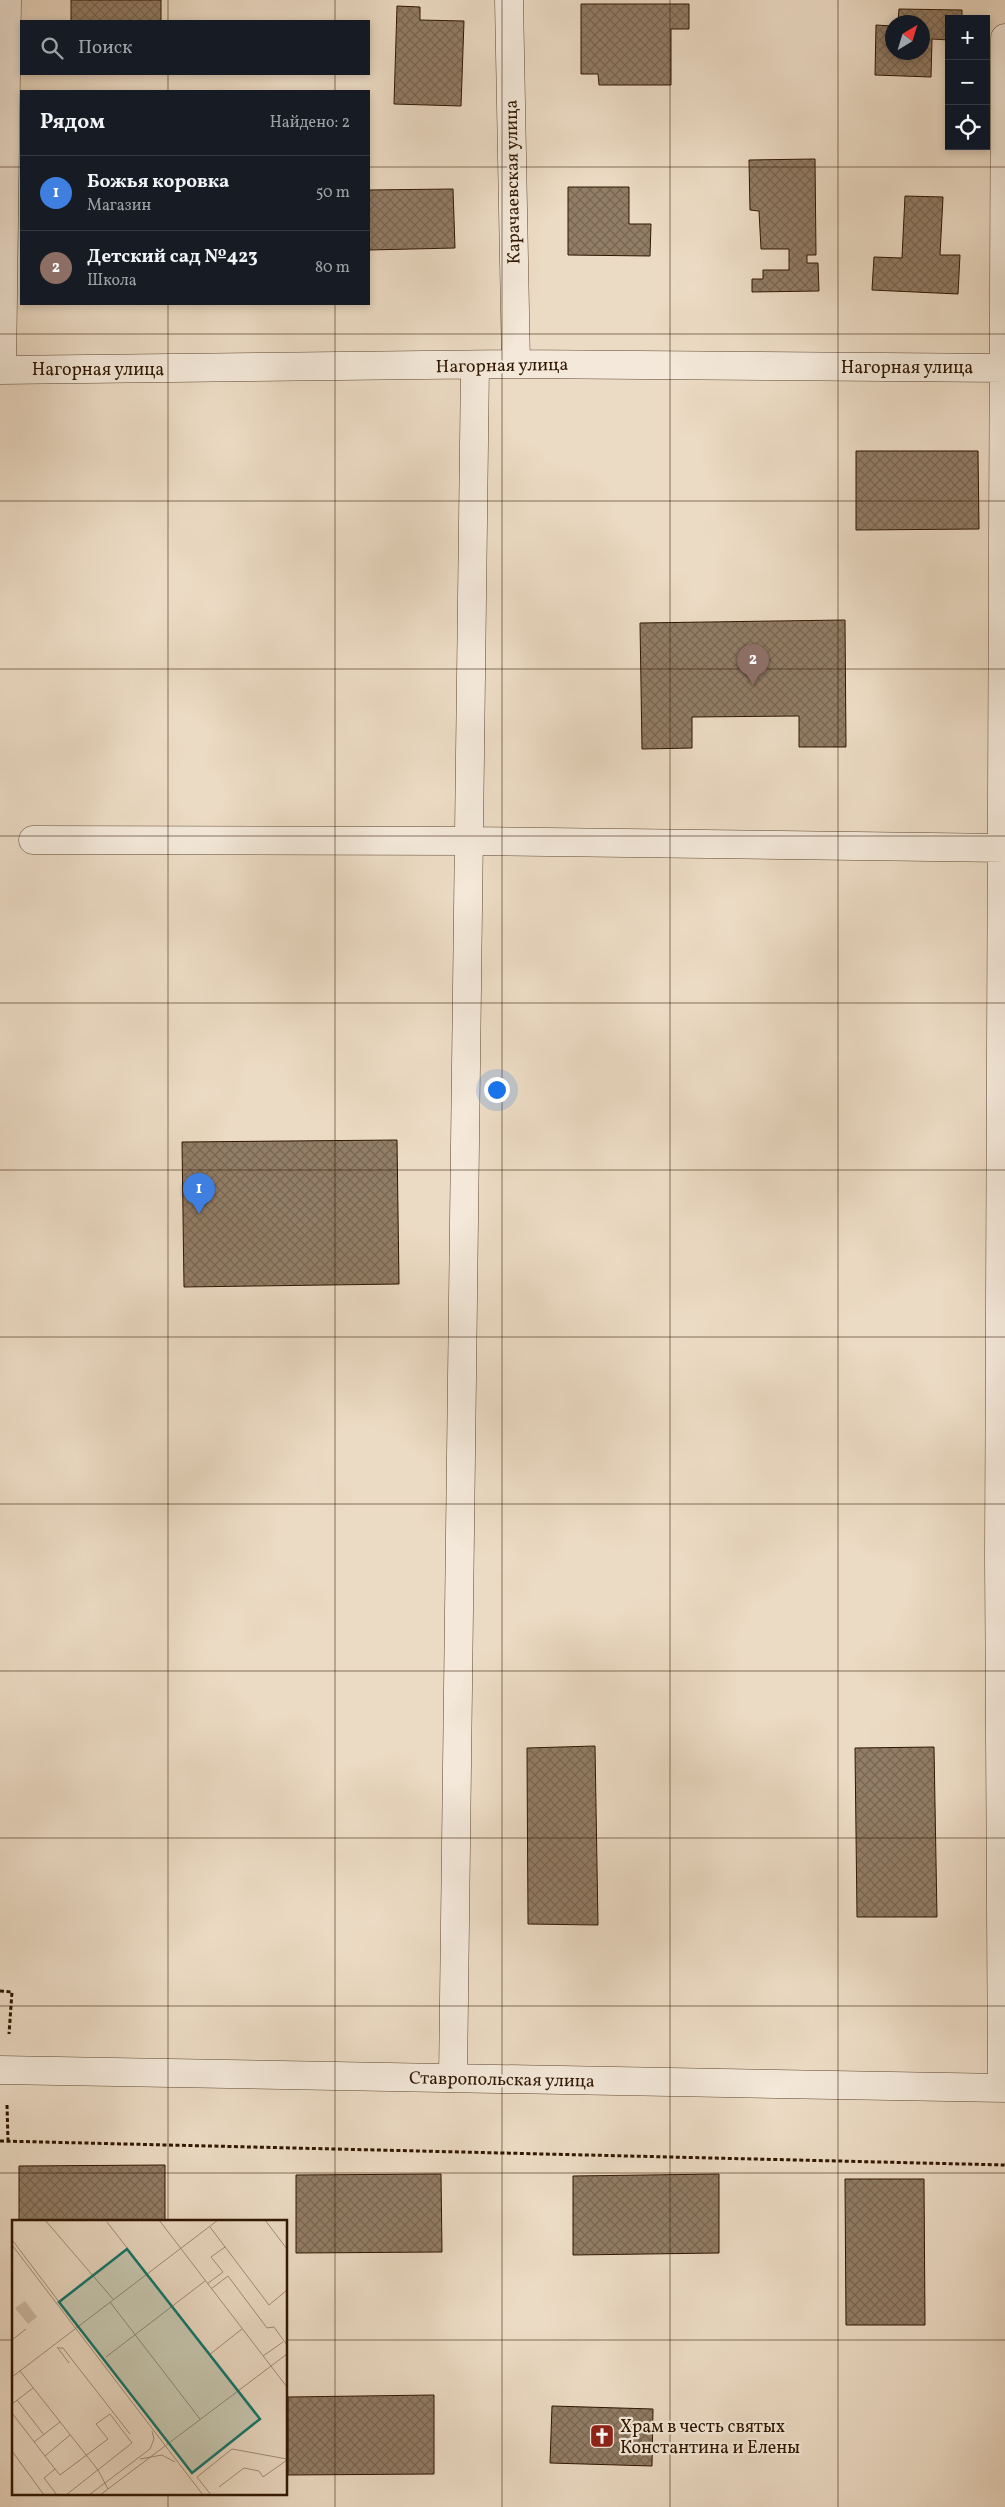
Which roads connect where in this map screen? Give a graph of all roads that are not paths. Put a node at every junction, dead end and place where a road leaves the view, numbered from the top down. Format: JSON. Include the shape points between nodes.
{"nodes":[{"id":1,"x":8,"y":0,"type":"edge"},
{"id":2,"x":508,"y":0,"type":"edge"},
{"id":3,"x":1005,"y":38,"type":"edge"},
{"id":4,"x":516,"y":364,"type":"junction"},
{"id":5,"x":475,"y":366,"type":"junction"},
{"id":6,"x":1004,"y":368,"type":"edge"},
{"id":7,"x":1,"y":370,"type":"edge"},
{"id":8,"x":33,"y":840,"type":"dead end"},
{"id":9,"x":470,"y":841,"type":"junction"},
{"id":10,"x":1004,"y":848,"type":"edge"},
{"id":11,"x":1002,"y":1556,"type":"edge"},
{"id":12,"x":0,"y":2070,"type":"edge"},
{"id":13,"x":453,"y":2078,"type":"junction"},
{"id":14,"x":1003,"y":2088,"type":"edge"}],
"edges":[{"from":1,"to":7,"type":"street"},
{"from":2,"to":4,"type":"street","name":"Карачаевская улица"},
{"from":3,"to":6,"type":"street"},
{"from":4,"to":5,"type":"street","name":"Нагорная улица"},
{"from":4,"to":6,"type":"street","name":"Нагорная улица"},
{"from":5,"to":7,"type":"street","name":"Нагорная улица"},
{"from":5,"to":9,"type":"street"},
{"from":6,"to":10,"type":"street"},
{"from":8,"to":9,"type":"street"},
{"from":9,"to":10,"type":"street"},
{"from":9,"to":13,"type":"street"},
{"from":10,"to":11,"type":"street"},
{"from":11,"to":14,"type":"street"},
{"from":12,"to":13,"type":"street","name":"Ставропольская улица"},
{"from":13,"to":14,"type":"street","name":"Ставропольская улица"}]}
